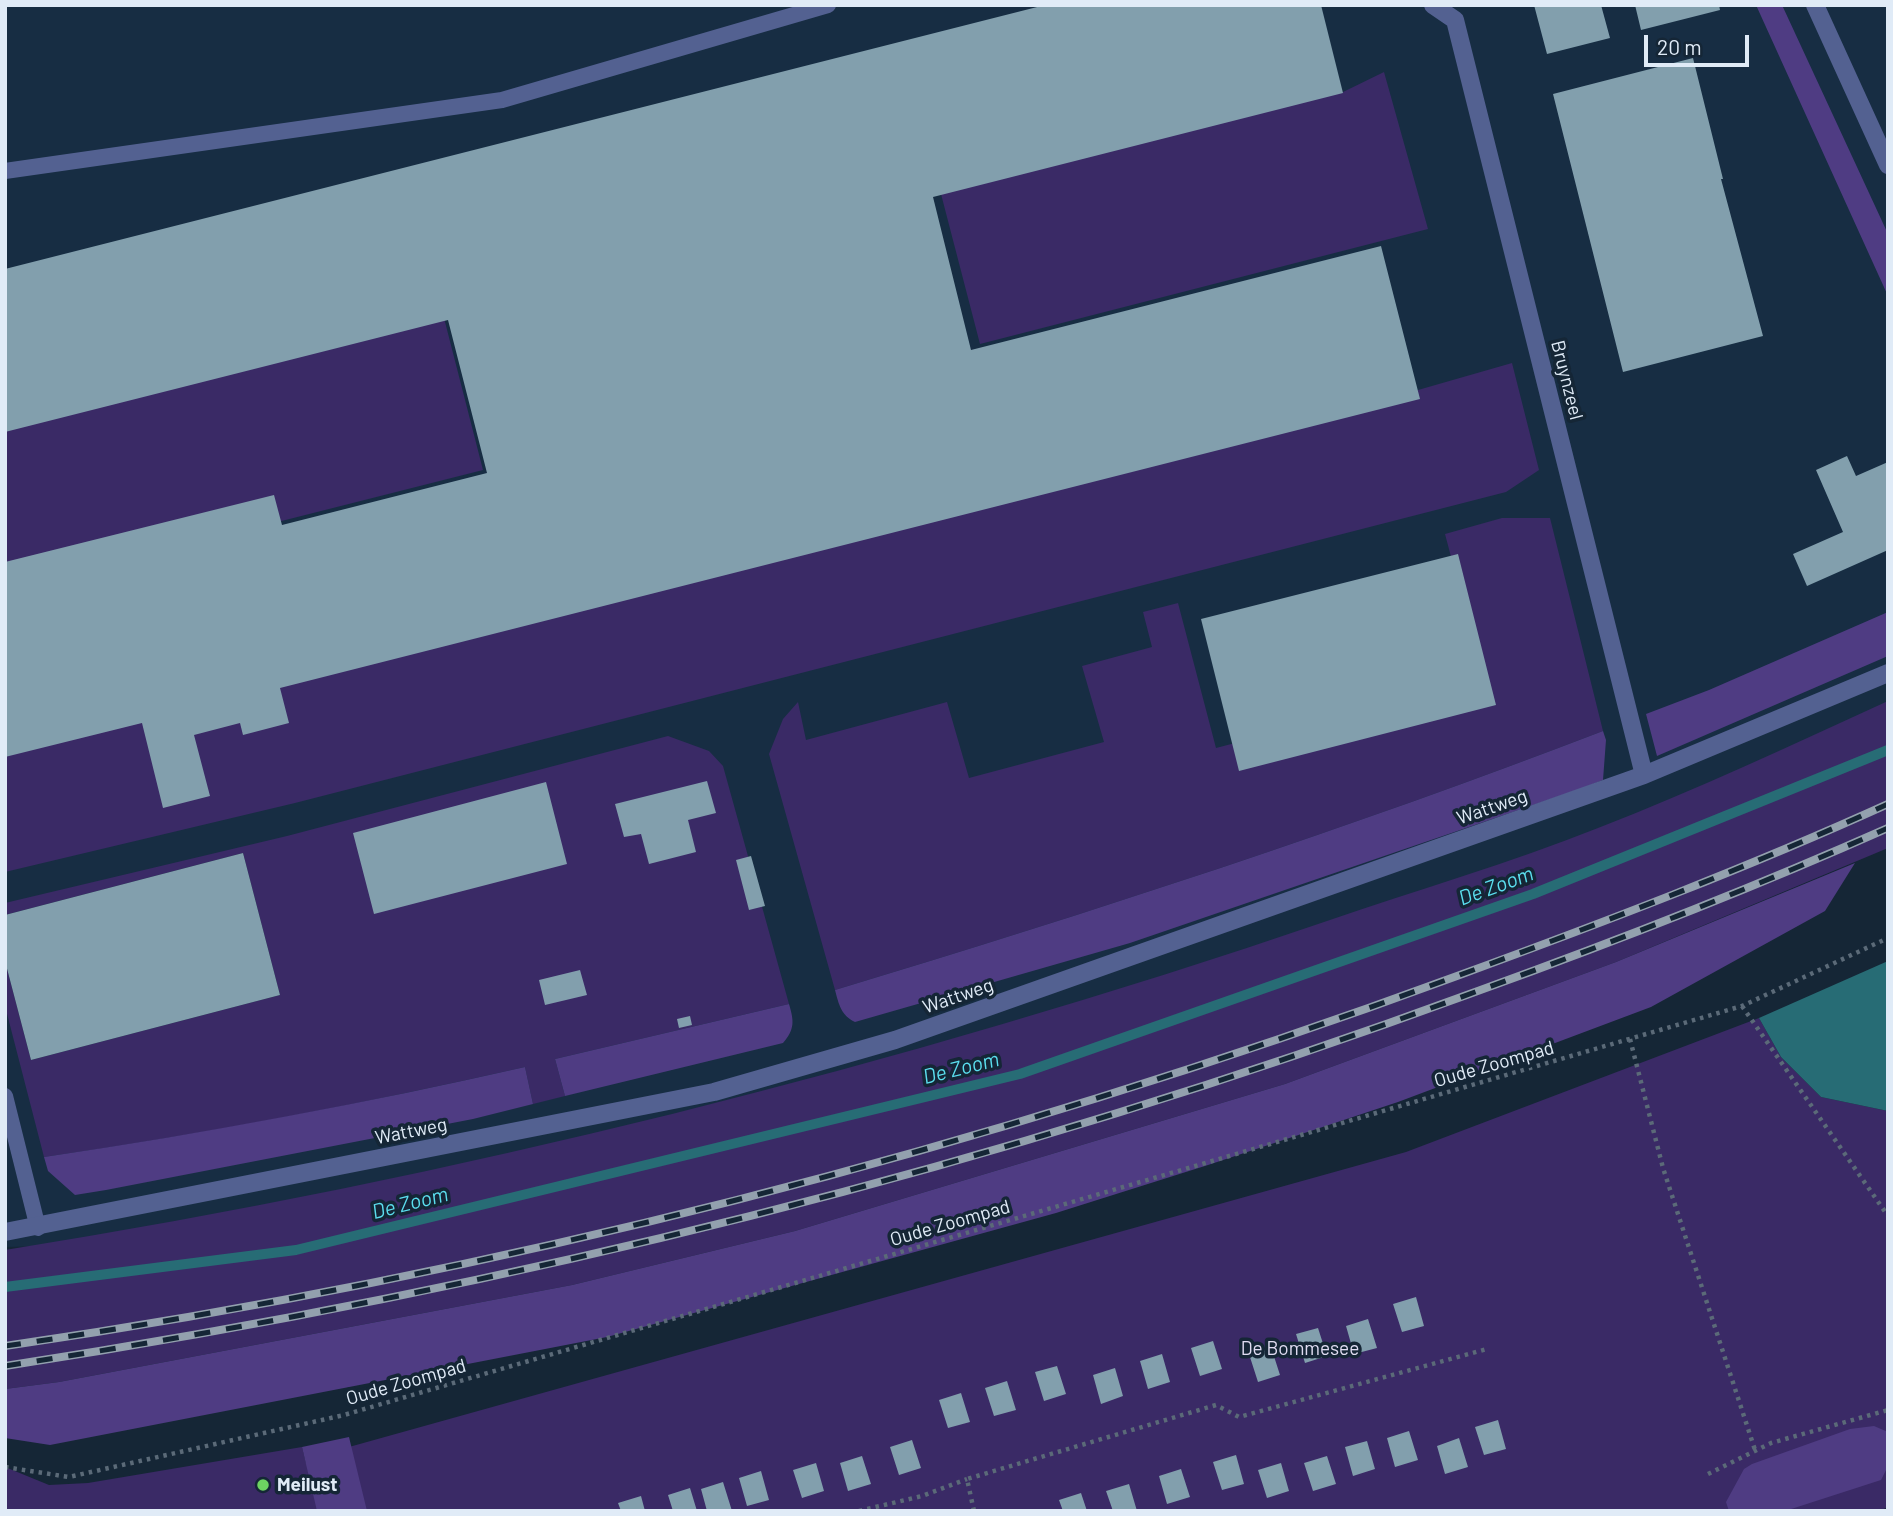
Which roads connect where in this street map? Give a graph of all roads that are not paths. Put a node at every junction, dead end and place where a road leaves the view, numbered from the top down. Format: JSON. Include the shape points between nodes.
{"nodes":[{"id":1,"x":828,"y":5,"type":"edge"},
{"id":2,"x":1433,"y":5,"type":"edge"},
{"id":3,"x":1815,"y":5,"type":"edge"},
{"id":4,"x":1888,"y":165,"type":"edge"},
{"id":5,"x":5,"y":171,"type":"edge"},
{"id":6,"x":1888,"y":673,"type":"edge"},
{"id":7,"x":1644,"y":775,"type":"junction"},
{"id":8,"x":5,"y":1096,"type":"edge"},
{"id":9,"x":38,"y":1228,"type":"junction"},
{"id":10,"x":5,"y":1232,"type":"edge"}],
"edges":[{"from":1,"to":5,"type":"lane","via":[[502,100]]},
{"from":2,"to":7,"type":"street","name":"Bruynzeel","via":[[1455,20]]},
{"from":3,"to":4,"type":"street"},
{"from":6,"to":7,"type":"street","name":"Wattweg"},
{"from":7,"to":9,"type":"street","name":"Wattweg","via":[[895,1040],[765,1077]]},
{"from":8,"to":9,"type":"lane"},
{"from":9,"to":10,"type":"street","name":"Wattweg"}]}
